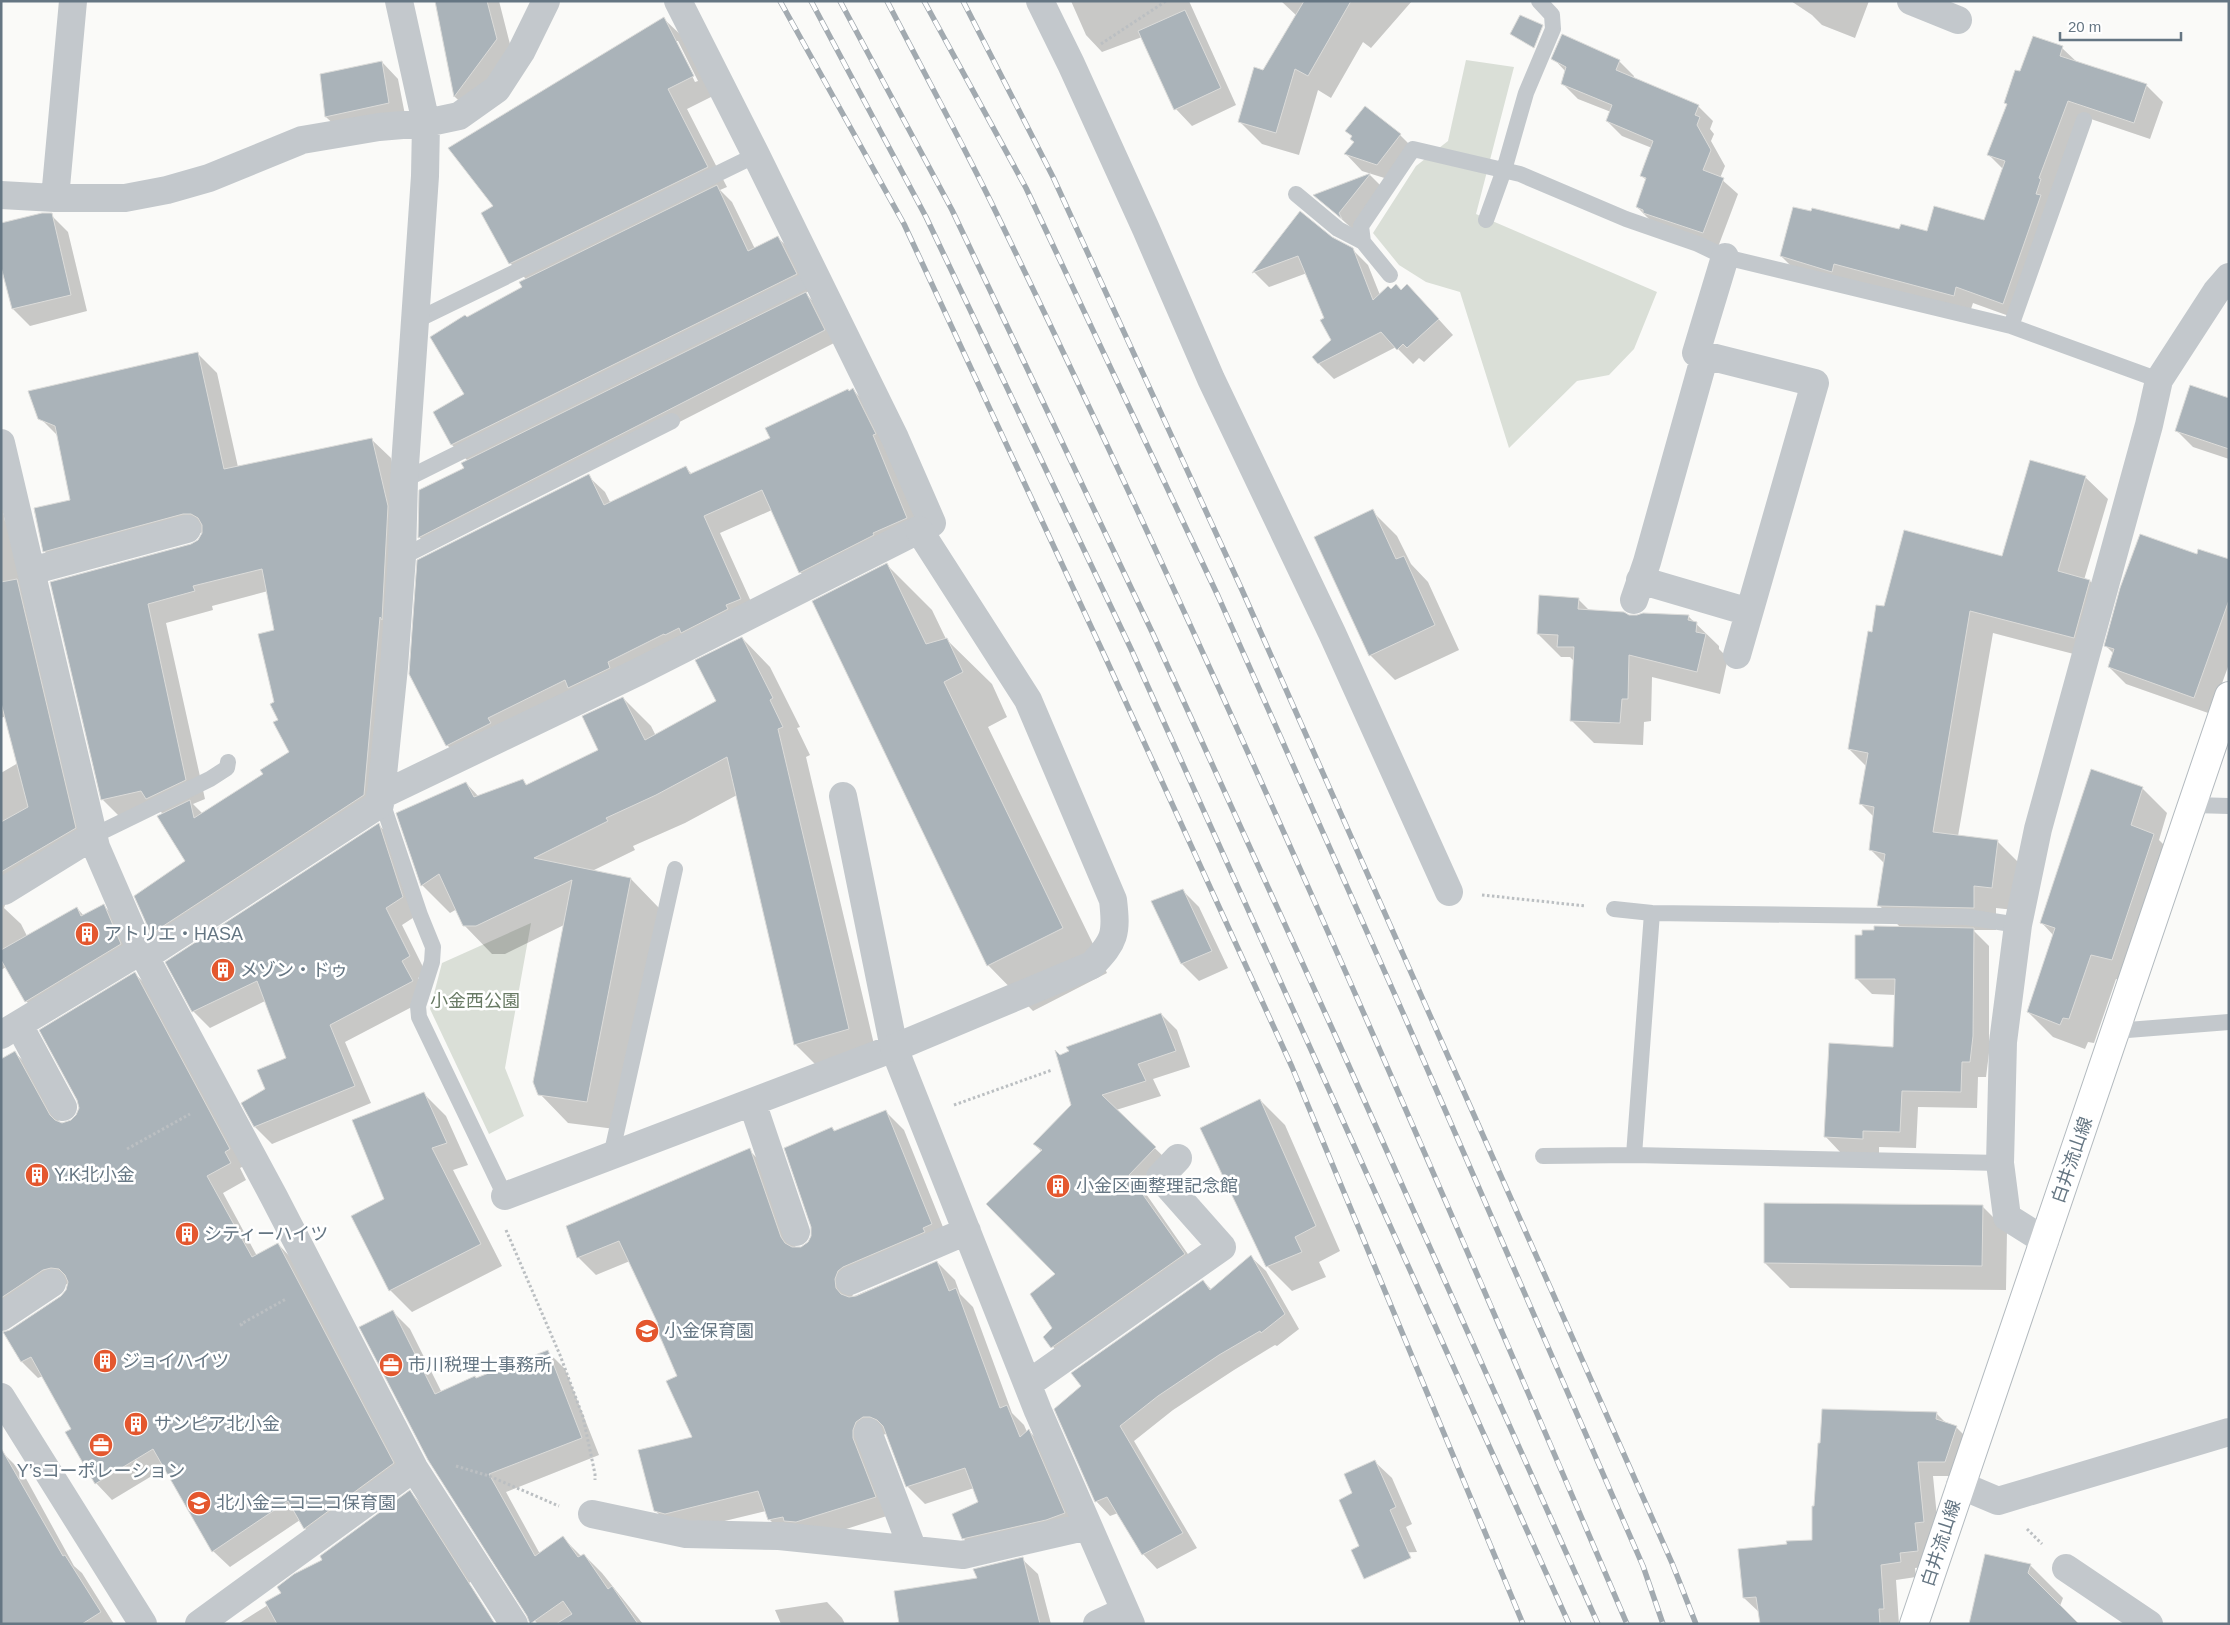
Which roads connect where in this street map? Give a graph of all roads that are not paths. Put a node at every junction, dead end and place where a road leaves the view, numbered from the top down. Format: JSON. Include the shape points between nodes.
{"nodes":[{"id":1,"x":73,"y":1,"type":"edge"},
{"id":2,"x":399,"y":1,"type":"edge"},
{"id":3,"x":546,"y":1,"type":"edge"},
{"id":4,"x":678,"y":1,"type":"edge"},
{"id":5,"x":1040,"y":1,"type":"edge"},
{"id":6,"x":1539,"y":1,"type":"edge"},
{"id":7,"x":1911,"y":1,"type":"edge"},
{"id":8,"x":1958,"y":20,"type":"dead end"},
{"id":9,"x":2084,"y":120,"type":"dead end"},
{"id":10,"x":426,"y":123,"type":"junction"},
{"id":11,"x":756,"y":155,"type":"junction"},
{"id":12,"x":1504,"y":170,"type":"junction"},
{"id":13,"x":1296,"y":194,"type":"dead end"},
{"id":14,"x":1,"y":195,"type":"edge"},
{"id":15,"x":55,"y":198,"type":"junction"},
{"id":16,"x":1486,"y":220,"type":"dead end"},
{"id":17,"x":1363,"y":242,"type":"junction"},
{"id":18,"x":1726,"y":257,"type":"junction"},
{"id":19,"x":1390,"y":275,"type":"dead end"},
{"id":20,"x":814,"y":276,"type":"junction"},
{"id":21,"x":2229,"y":277,"type":"edge"},
{"id":22,"x":417,"y":320,"type":"junction"},
{"id":23,"x":2011,"y":326,"type":"junction"},
{"id":24,"x":1705,"y":355,"type":"junction"},
{"id":25,"x":2158,"y":380,"type":"junction"},
{"id":26,"x":672,"y":421,"type":"dead end"},
{"id":27,"x":1,"y":443,"type":"edge"},
{"id":28,"x":404,"y":480,"type":"junction"},
{"id":29,"x":187,"y":529,"type":"dead end"},
{"id":30,"x":10,"y":530,"type":"edge"},
{"id":31,"x":919,"y":530,"type":"junction"},
{"id":32,"x":402,"y":557,"type":"junction"},
{"id":33,"x":31,"y":571,"type":"junction"},
{"id":34,"x":1749,"y":612,"type":"junction"},
{"id":35,"x":1737,"y":655,"type":"dead end"},
{"id":36,"x":2229,"y":696,"type":"edge"},
{"id":37,"x":228,"y":762,"type":"dead end"},
{"id":38,"x":380,"y":796,"type":"junction"},
{"id":39,"x":843,"y":796,"type":"dead end"},
{"id":40,"x":2193,"y":805,"type":"junction"},
{"id":41,"x":2229,"y":806,"type":"edge"},
{"id":42,"x":93,"y":836,"type":"junction"},
{"id":43,"x":674,"y":869,"type":"dead end"},
{"id":44,"x":4,"y":891,"type":"dead end"},
{"id":45,"x":1449,"y":892,"type":"road end"},
{"id":46,"x":1614,"y":909,"type":"road end"},
{"id":47,"x":1652,"y":913,"type":"junction"},
{"id":48,"x":2018,"y":925,"type":"junction"},
{"id":49,"x":144,"y":953,"type":"junction"},
{"id":50,"x":2229,"y":1022,"type":"edge"},
{"id":51,"x":10,"y":1030,"type":"edge"},
{"id":52,"x":2115,"y":1031,"type":"junction"},
{"id":53,"x":894,"y":1048,"type":"junction"},
{"id":54,"x":752,"y":1102,"type":"junction"},
{"id":55,"x":63,"y":1106,"type":"dead end"},
{"id":56,"x":1634,"y":1155,"type":"junction"},
{"id":57,"x":611,"y":1156,"type":"junction"},
{"id":58,"x":1543,"y":1156,"type":"dead end"},
{"id":59,"x":1178,"y":1158,"type":"dead end"},
{"id":60,"x":2000,"y":1164,"type":"junction"},
{"id":61,"x":505,"y":1196,"type":"joint"},
{"id":62,"x":967,"y":1231,"type":"junction"},
{"id":63,"x":796,"y":1232,"type":"dead end"},
{"id":64,"x":2045,"y":1241,"type":"junction"},
{"id":65,"x":850,"y":1280,"type":"dead end"},
{"id":66,"x":52,"y":1283,"type":"dead end"},
{"id":67,"x":1,"y":1317,"type":"edge"},
{"id":68,"x":1028,"y":1384,"type":"junction"},
{"id":69,"x":1,"y":1397,"type":"edge"},
{"id":70,"x":868,"y":1432,"type":"dead end"},
{"id":71,"x":2229,"y":1432,"type":"edge"},
{"id":72,"x":414,"y":1468,"type":"junction"},
{"id":73,"x":1960,"y":1485,"type":"junction"},
{"id":74,"x":592,"y":1514,"type":"road end"},
{"id":75,"x":1088,"y":1526,"type":"junction"},
{"id":76,"x":913,"y":1550,"type":"junction"},
{"id":77,"x":2066,"y":1568,"type":"road end"},
{"id":78,"x":1128,"y":1618,"type":"edge"},
{"id":79,"x":143,"y":1624,"type":"edge"},
{"id":80,"x":199,"y":1624,"type":"edge"},
{"id":81,"x":514,"y":1624,"type":"edge"},
{"id":82,"x":1096,"y":1624,"type":"edge"},
{"id":83,"x":1914,"y":1624,"type":"edge"},
{"id":84,"x":2149,"y":1624,"type":"edge"}],
"edges":[{"from":1,"to":15,"type":"street"},
{"from":2,"to":10,"type":"street"},
{"from":3,"to":10,"type":"street","via":[[522,52],[497,89],[459,116]]},
{"from":4,"to":11,"type":"street"},
{"from":5,"to":45,"type":"street"},
{"from":6,"to":12,"type":"lane","via":[[1552,15],[1552,29],[1526,93]]},
{"from":7,"to":8,"type":"street"},
{"from":9,"to":23,"type":"lane"},
{"from":10,"to":15,"type":"street","via":[[378,127],[302,140],[209,178],[167,190],[125,198]]},
{"from":10,"to":22,"type":"street"},
{"from":11,"to":20,"type":"street"},
{"from":11,"to":22,"type":"lane"},
{"from":12,"to":16,"type":"lane"},
{"from":12,"to":17,"type":"lane","via":[[1413,148],[1361,226]]},
{"from":12,"to":18,"type":"lane"},
{"from":13,"to":17,"type":"lane","via":[[1338,230]]},
{"from":14,"to":15,"type":"street"},
{"from":17,"to":19,"type":"lane"},
{"from":18,"to":23,"type":"lane"},
{"from":18,"to":24,"type":"street","via":[[1696,353]]},
{"from":20,"to":28,"type":"lane"},
{"from":20,"to":31,"type":"street","via":[[932,523]]},
{"from":21,"to":25,"type":"street"},
{"from":22,"to":28,"type":"street"},
{"from":23,"to":25,"type":"lane"},
{"from":24,"to":34,"type":"street","via":[[1815,383]]},
{"from":24,"to":34,"type":"street","via":[[1637,590]]},
{"from":25,"to":48,"type":"street","via":[[2149,425],[2038,829]]},
{"from":26,"to":32,"type":"lane"},
{"from":27,"to":30,"type":"street"},
{"from":28,"to":32,"type":"street"},
{"from":29,"to":33,"type":"street"},
{"from":30,"to":33,"type":"street"},
{"from":31,"to":38,"type":"street"},
{"from":31,"to":53,"type":"street","via":[[1028,700],[1113,900],[1116,923],[1109,947],[1092,965]]},
{"from":32,"to":38,"type":"street"},
{"from":33,"to":42,"type":"street"},
{"from":34,"to":35,"type":"street"},
{"from":36,"to":40,"type":"main road","name":"白井流山線"},
{"from":37,"to":42,"type":"lane","via":[[226,768],[210,779]]},
{"from":38,"to":49,"type":"street","via":[[380,804]]},
{"from":38,"to":61,"type":"lane","via":[[433,947],[432,962],[418,1006],[419,1017]]},
{"from":39,"to":53,"type":"street"},
{"from":40,"to":41,"type":"lane"},
{"from":40,"to":52,"type":"main road","name":"白井流山線"},
{"from":42,"to":44,"type":"street"},
{"from":42,"to":49,"type":"street"},
{"from":43,"to":57,"type":"lane"},
{"from":46,"to":47,"type":"lane"},
{"from":47,"to":48,"type":"lane","via":[[1967,917]]},
{"from":47,"to":56,"type":"lane"},
{"from":48,"to":60,"type":"street","via":[[2002,1042]]},
{"from":49,"to":51,"type":"street"},
{"from":49,"to":72,"type":"street"},
{"from":50,"to":52,"type":"lane"},
{"from":51,"to":55,"type":"street"},
{"from":52,"to":64,"type":"main road","name":"白井流山線"},
{"from":53,"to":54,"type":"street"},
{"from":53,"to":62,"type":"street"},
{"from":54,"to":57,"type":"street"},
{"from":54,"to":63,"type":"street"},
{"from":56,"to":58,"type":"lane"},
{"from":56,"to":60,"type":"lane"},
{"from":57,"to":61,"type":"street"},
{"from":59,"to":68,"type":"street","via":[[1160,1176],[1222,1246]]},
{"from":60,"to":64,"type":"street","via":[[2007,1217]]},
{"from":62,"to":65,"type":"street"},
{"from":62,"to":68,"type":"street"},
{"from":64,"to":73,"type":"main road","name":"白井流山線"},
{"from":66,"to":67,"type":"street"},
{"from":68,"to":75,"type":"street"},
{"from":69,"to":79,"type":"street"},
{"from":70,"to":76,"type":"street"},
{"from":71,"to":73,"type":"street","via":[[1998,1500]]},
{"from":72,"to":80,"type":"street"},
{"from":72,"to":81,"type":"street"},
{"from":73,"to":83,"type":"main road","name":"白井流山線"},
{"from":74,"to":76,"type":"street","via":[[686,1534],[779,1536]]},
{"from":75,"to":76,"type":"street","via":[[963,1555]]},
{"from":75,"to":78,"type":"street"},
{"from":77,"to":84,"type":"street"},
{"from":78,"to":82,"type":"street"}]}
